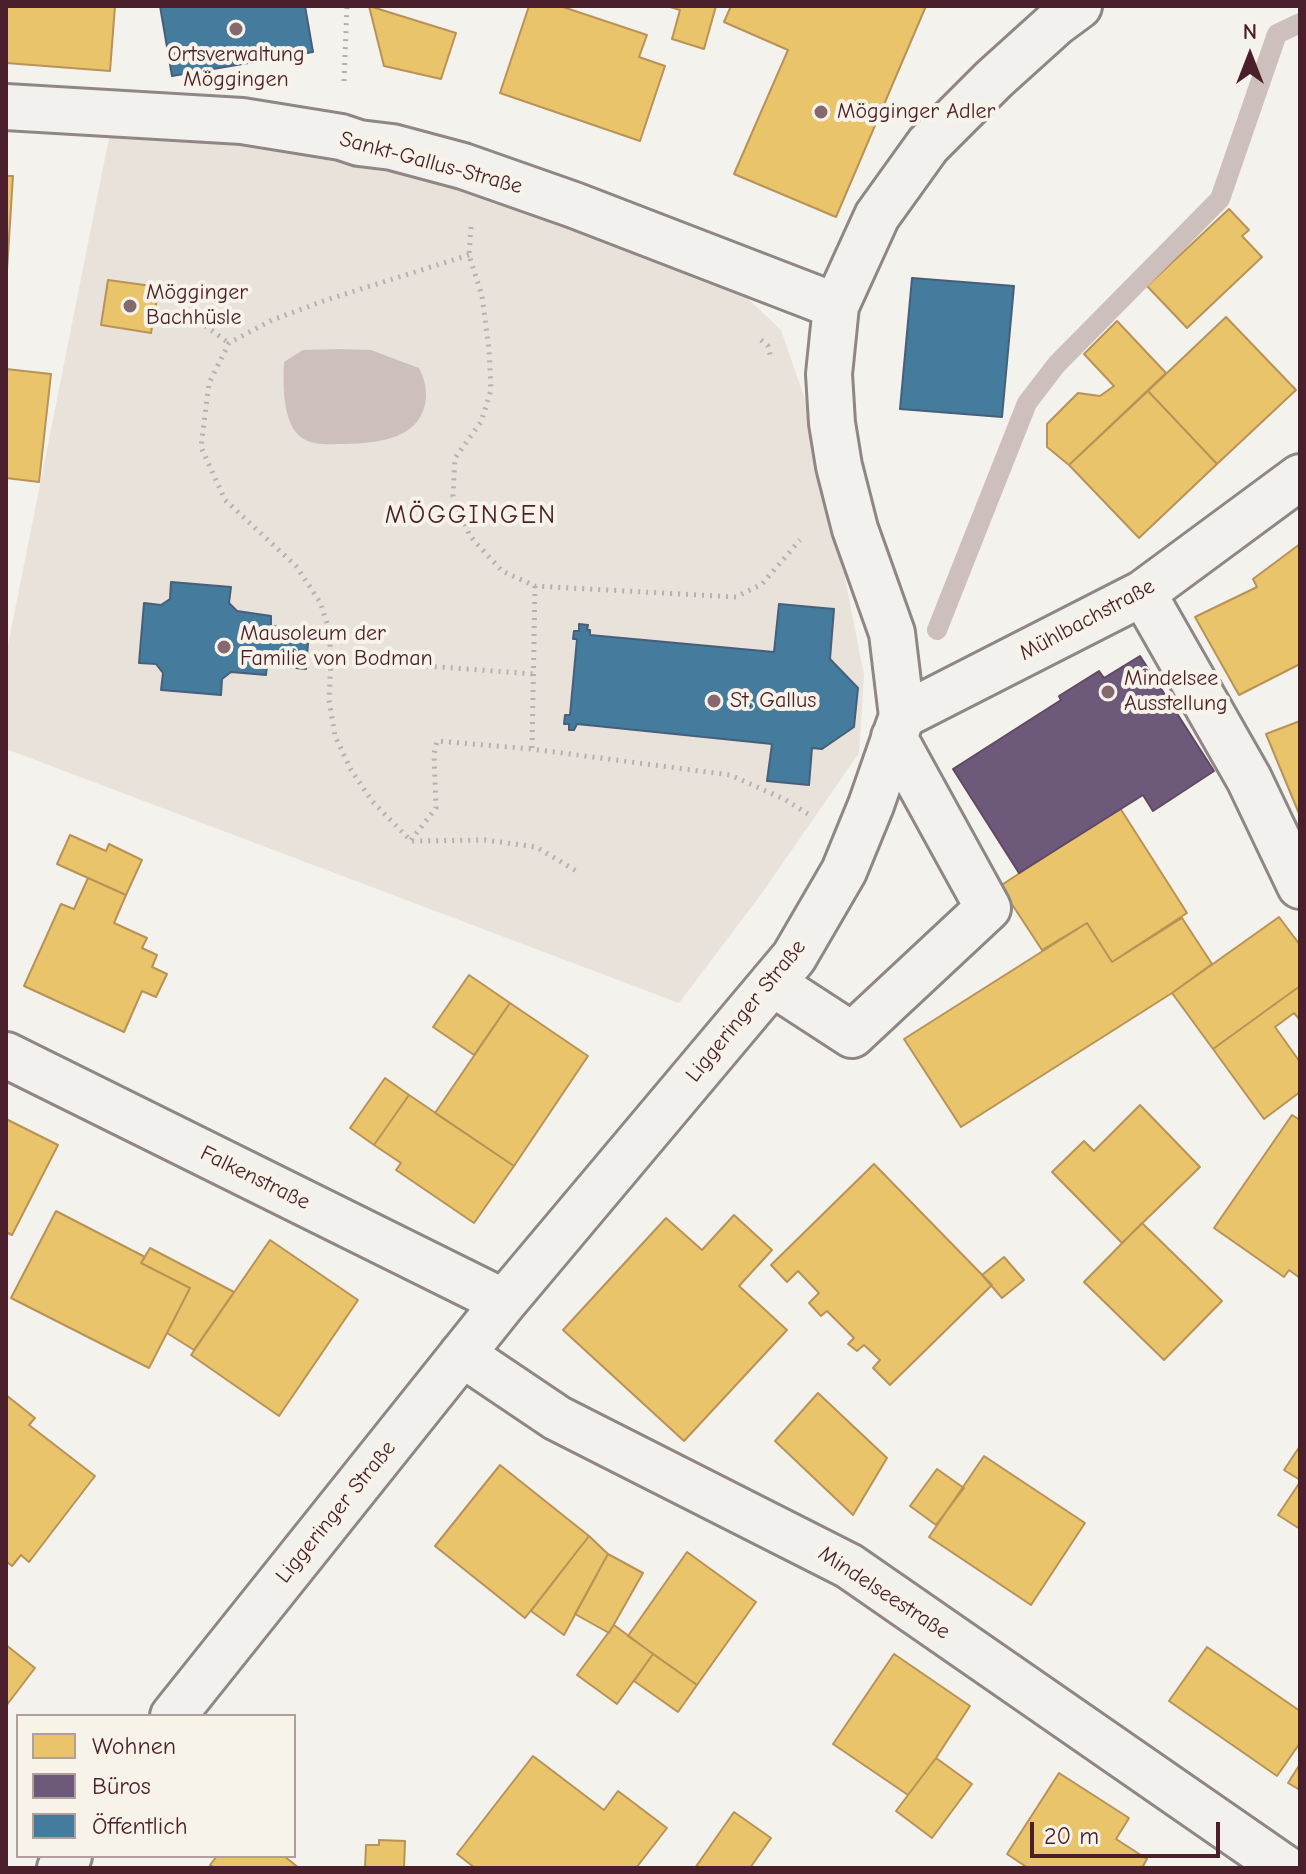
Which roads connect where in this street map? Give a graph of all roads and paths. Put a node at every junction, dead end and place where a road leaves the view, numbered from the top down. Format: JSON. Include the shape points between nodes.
{"nodes":[{"id":1,"x":347,"y":6,"type":"edge"},
{"id":2,"x":1079,"y":6,"type":"edge"},
{"id":3,"x":6,"y":107,"type":"edge"},
{"id":4,"x":341,"y":137,"type":"junction"},
{"id":5,"x":836,"y":306,"type":"junction"},
{"id":6,"x":166,"y":317,"type":"dead end"},
{"id":7,"x":758,"y":336,"type":"dead end"},
{"id":8,"x":229,"y":343,"type":"junction"},
{"id":9,"x":772,"y":361,"type":"dead end"},
{"id":10,"x":1300,"y":477,"type":"edge"},
{"id":11,"x":805,"y":531,"type":"dead end"},
{"id":12,"x":535,"y":586,"type":"junction"},
{"id":13,"x":1143,"y":593,"type":"junction"},
{"id":14,"x":331,"y":659,"type":"junction"},
{"id":15,"x":534,"y":674,"type":"junction"},
{"id":16,"x":898,"y":727,"type":"junction"},
{"id":17,"x":532,"y":749,"type":"junction"},
{"id":18,"x":810,"y":815,"type":"dead end"},
{"id":19,"x":411,"y":841,"type":"junction"},
{"id":20,"x":578,"y":872,"type":"dead end"},
{"id":21,"x":1300,"y":886,"type":"edge"},
{"id":22,"x":772,"y":983,"type":"junction"},
{"id":23,"x":6,"y":1055,"type":"edge"},
{"id":24,"x":504,"y":1302,"type":"junction"},
{"id":25,"x":462,"y":1354,"type":"junction"},
{"id":26,"x":175,"y":1714,"type":"edge"},
{"id":27,"x":1285,"y":1868,"type":"edge"}],
"edges":[{"from":1,"to":4,"type":"path"},
{"from":2,"to":5,"type":"street","name":"Liggeringer Straße","via":[[928,145],[877,216]]},
{"from":3,"to":4,"type":"street","name":"Sankt-Gallus-Straße","via":[[242,121]]},
{"from":4,"to":5,"type":"street","name":"Sankt-Gallus-Straße","via":[[491,176]]},
{"from":5,"to":16,"type":"street","name":"Liggeringer Straße","via":[[829,374],[832,423],[855,529],[892,633]]},
{"from":6,"to":8,"type":"path","via":[[204,325]]},
{"from":7,"to":9,"type":"path"},
{"from":8,"to":12,"type":"path","via":[[326,300],[469,255],[482,296],[491,390],[481,422],[455,458],[453,496],[470,536],[502,571]]},
{"from":8,"to":14,"type":"path","via":[[209,383],[201,447],[225,500],[296,566],[320,602]]},
{"from":10,"to":13,"type":"street","name":"Mühlbachstraße"},
{"from":11,"to":12,"type":"path","via":[[762,584],[736,597]]},
{"from":12,"to":15,"type":"path"},
{"from":13,"to":16,"type":"street","name":"Mühlbachstraße"},
{"from":13,"to":21,"type":"street","via":[[1249,779]]},
{"from":14,"to":15,"type":"path"},
{"from":14,"to":19,"type":"path","via":[[329,700],[335,736],[372,801]]},
{"from":15,"to":17,"type":"path"},
{"from":16,"to":22,"type":"street","name":"Liggeringer Straße","via":[[844,871],[794,957]]},
{"from":16,"to":22,"type":"street","via":[[988,908],[852,1035]]},
{"from":17,"to":18,"type":"path","via":[[730,775]]},
{"from":17,"to":19,"type":"path","via":[[437,741],[436,808]]},
{"from":19,"to":20,"type":"path","via":[[485,840],[536,847]]},
{"from":22,"to":24,"type":"street","name":"Liggeringer Straße"},
{"from":23,"to":24,"type":"street","name":"Falkenstraße"},
{"from":24,"to":25,"type":"street","name":"Liggeringer Straße"},
{"from":25,"to":26,"type":"street","name":"Liggeringer Straße"},
{"from":25,"to":27,"type":"street","name":"Mindelseestraße","via":[[557,1418],[849,1566]]}]}
